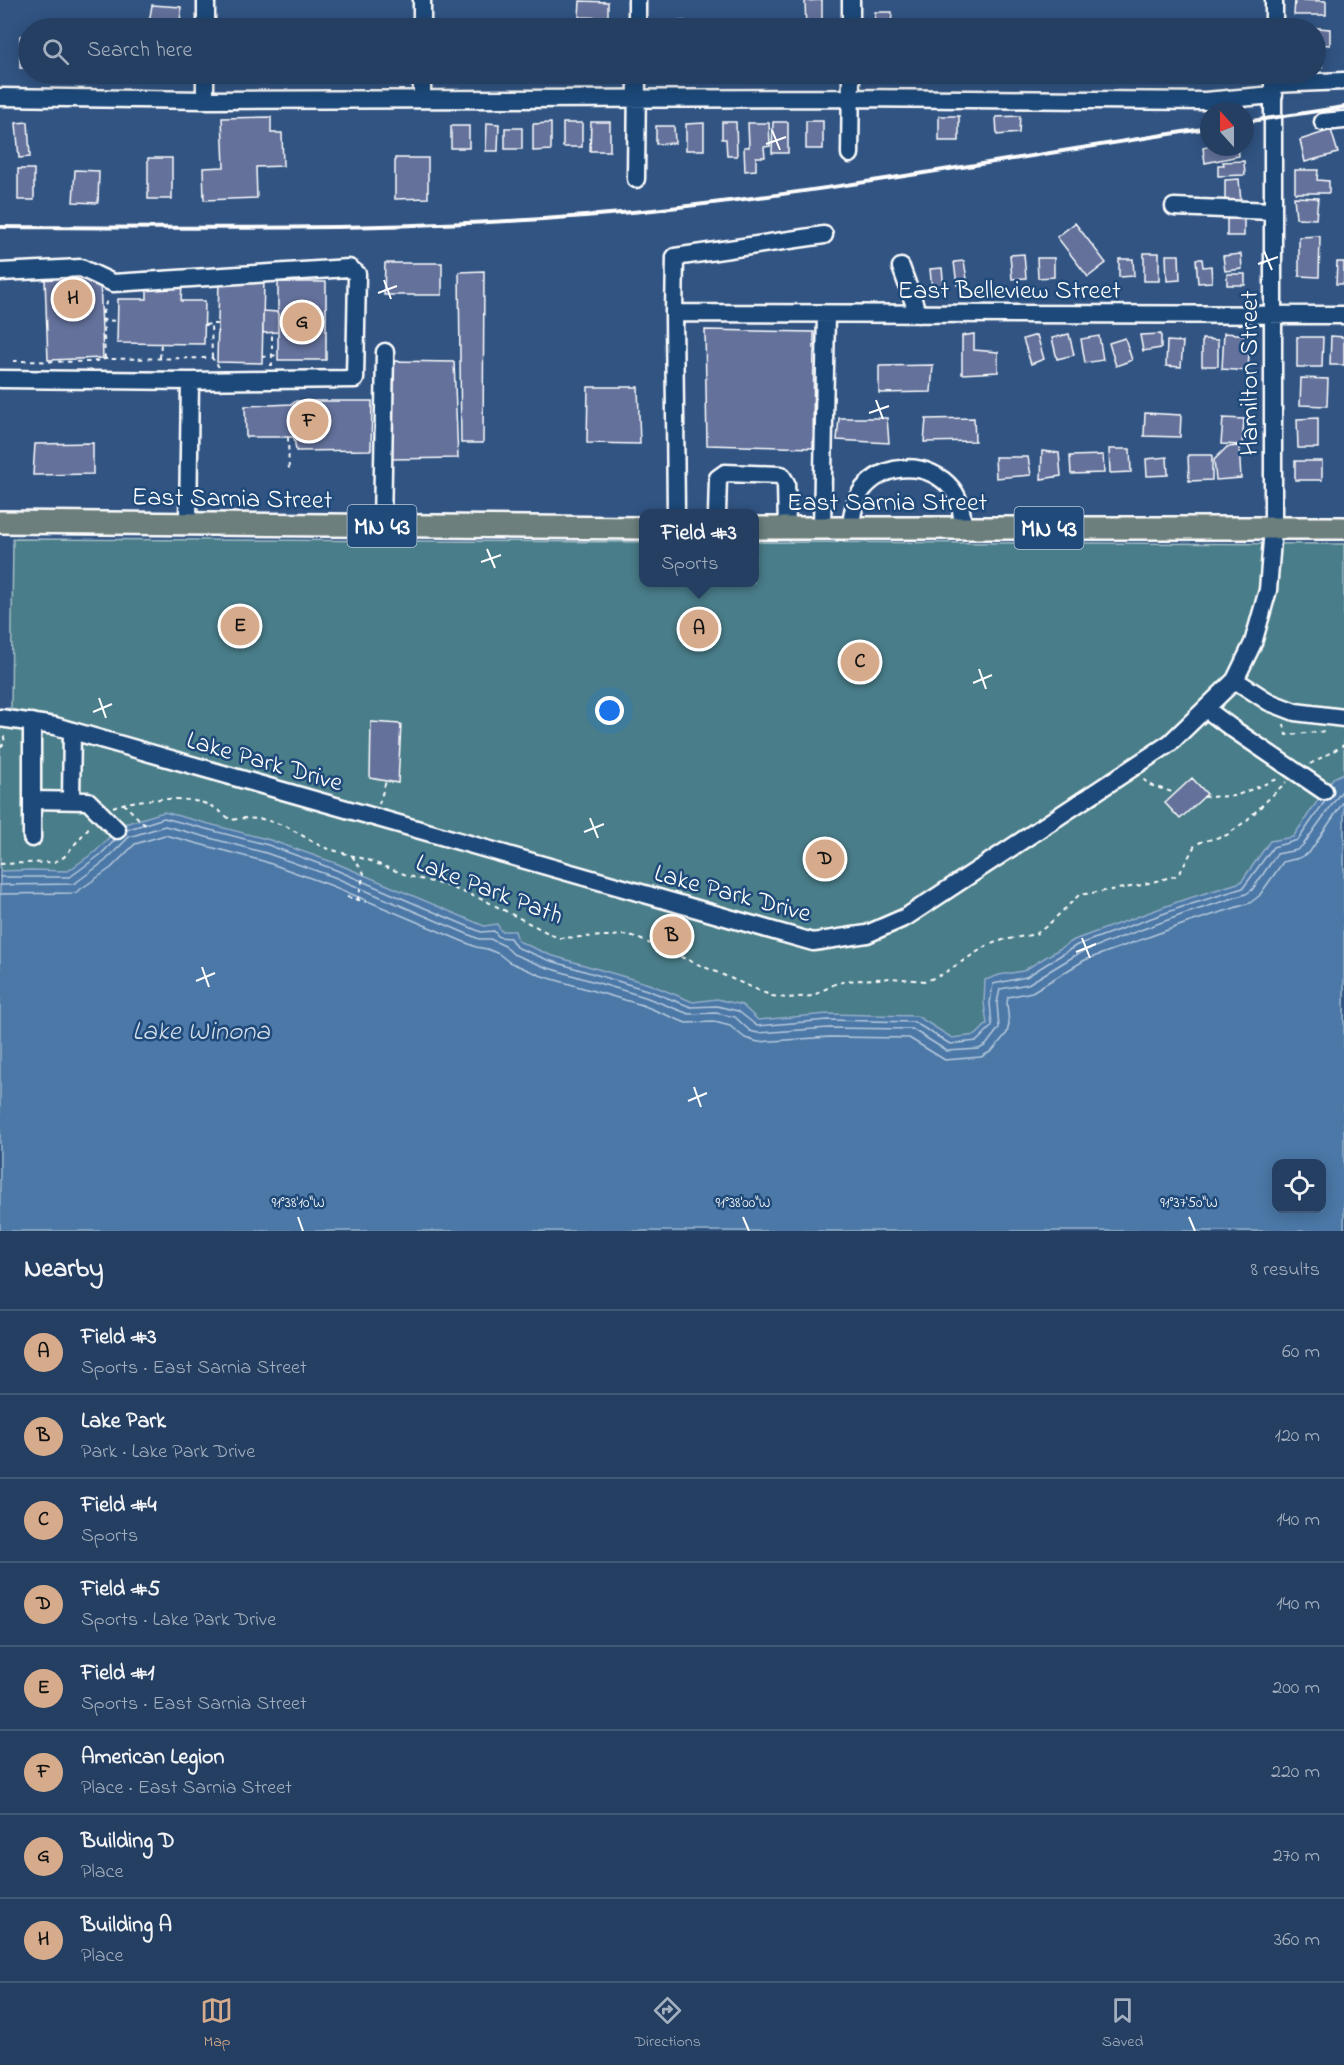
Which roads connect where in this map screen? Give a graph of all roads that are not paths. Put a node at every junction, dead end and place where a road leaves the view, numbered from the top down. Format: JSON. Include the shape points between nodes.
{"nodes":[{"id":1,"x":206,"y":0,"type":"edge"},
{"id":2,"x":422,"y":0,"type":"edge"},
{"id":3,"x":637,"y":0,"type":"edge"},
{"id":4,"x":851,"y":0,"type":"edge"},
{"id":5,"x":1274,"y":0,"type":"edge"},
{"id":6,"x":206,"y":18,"type":"edge"},
{"id":7,"x":422,"y":18,"type":"edge"},
{"id":8,"x":637,"y":18,"type":"edge"},
{"id":9,"x":851,"y":18,"type":"edge"},
{"id":10,"x":1274,"y":18,"type":"edge"},
{"id":11,"x":1344,"y":81,"type":"edge"},
{"id":12,"x":1326,"y":82,"type":"edge"},
{"id":13,"x":205,"y":84,"type":"edge"},
{"id":14,"x":422,"y":84,"type":"edge"},
{"id":15,"x":637,"y":84,"type":"edge"},
{"id":16,"x":850,"y":84,"type":"edge"},
{"id":17,"x":1273,"y":84,"type":"edge"},
{"id":18,"x":0,"y":98,"type":"edge"},
{"id":19,"x":851,"y":98,"type":"junction"},
{"id":20,"x":422,"y":99,"type":"junction"},
{"id":21,"x":637,"y":99,"type":"junction"},
{"id":22,"x":206,"y":100,"type":"junction"},
{"id":23,"x":1344,"y":120,"type":"edge"},
{"id":24,"x":1323,"y":122,"type":"dead end"},
{"id":25,"x":850,"y":154,"type":"dead end"},
{"id":26,"x":636,"y":179,"type":"dead end"},
{"id":27,"x":1174,"y":207,"type":"dead end"},
{"id":28,"x":1272,"y":210,"type":"junction"},
{"id":29,"x":825,"y":235,"type":"dead end"},
{"id":30,"x":901,"y":267,"type":"dead end"},
{"id":31,"x":0,"y":272,"type":"edge"},
{"id":32,"x":674,"y":313,"type":"junction"},
{"id":33,"x":826,"y":314,"type":"junction"},
{"id":34,"x":918,"y":314,"type":"junction"},
{"id":35,"x":1273,"y":315,"type":"junction"},
{"id":36,"x":1344,"y":315,"type":"edge"},
{"id":37,"x":385,"y":352,"type":"dead end"},
{"id":38,"x":0,"y":379,"type":"edge"},
{"id":39,"x":190,"y":381,"type":"junction"},
{"id":40,"x":676,"y":509,"type":"edge"},
{"id":41,"x":717,"y":509,"type":"edge"},
{"id":42,"x":0,"y":522,"type":"edge"},
{"id":43,"x":188,"y":523,"type":"junction"},
{"id":44,"x":382,"y":526,"type":"junction"},
{"id":45,"x":639,"y":528,"type":"edge"},
{"id":46,"x":759,"y":528,"type":"edge"},
{"id":47,"x":787,"y":528,"type":"junction"},
{"id":48,"x":822,"y":528,"type":"junction"},
{"id":49,"x":851,"y":528,"type":"junction"},
{"id":50,"x":963,"y":528,"type":"junction"},
{"id":51,"x":1273,"y":528,"type":"junction"},
{"id":52,"x":1344,"y":528,"type":"edge"},
{"id":53,"x":1235,"y":680,"type":"junction"},
{"id":54,"x":1206,"y":709,"type":"junction"},
{"id":55,"x":0,"y":717,"type":"edge"},
{"id":56,"x":1344,"y":718,"type":"edge"},
{"id":57,"x":32,"y":722,"type":"junction"},
{"id":58,"x":72,"y":731,"type":"junction"},
{"id":59,"x":1324,"y":791,"type":"dead end"},
{"id":60,"x":32,"y":800,"type":"junction"},
{"id":61,"x":71,"y":800,"type":"junction"},
{"id":62,"x":117,"y":830,"type":"dead end"},
{"id":63,"x":32,"y":838,"type":"dead end"}],
"edges":[{"from":1,"to":6,"type":"street"},
{"from":2,"to":7,"type":"street"},
{"from":3,"to":8,"type":"street"},
{"from":4,"to":9,"type":"street"},
{"from":5,"to":10,"type":"street"},
{"from":11,"to":12,"type":"street"},
{"from":13,"to":22,"type":"street"},
{"from":14,"to":20,"type":"street"},
{"from":15,"to":21,"type":"street"},
{"from":16,"to":19,"type":"street"},
{"from":17,"to":19,"type":"street","via":[[1205,101]]},
{"from":17,"to":28,"type":"street","name":"Hamilton Street"},
{"from":18,"to":22,"type":"street"},
{"from":19,"to":21,"type":"street"},
{"from":19,"to":25,"type":"street"},
{"from":20,"to":21,"type":"street"},
{"from":20,"to":22,"type":"street"},
{"from":21,"to":26,"type":"street"},
{"from":23,"to":24,"type":"street"},
{"from":27,"to":28,"type":"street"},
{"from":28,"to":35,"type":"street","name":"Hamilton Street"},
{"from":29,"to":32,"type":"street","via":[[675,257]]},
{"from":30,"to":34,"type":"street"},
{"from":31,"to":39,"type":"street","via":[[81,268],[113,283],[350,268],[357,274],[355,379]]},
{"from":32,"to":33,"type":"street","name":"East Belleview Street"},
{"from":32,"to":40,"type":"street"},
{"from":33,"to":34,"type":"street","name":"East Belleview Street"},
{"from":33,"to":48,"type":"street"},
{"from":34,"to":35,"type":"street","name":"East Belleview Street"},
{"from":35,"to":36,"type":"street","name":"East Belleview Street"},
{"from":35,"to":51,"type":"street","name":"Hamilton Street"},
{"from":37,"to":44,"type":"street"},
{"from":38,"to":39,"type":"street"},
{"from":39,"to":43,"type":"street"},
{"from":41,"to":47,"type":"street","via":[[718,478],[725,473],[781,475],[786,483]]},
{"from":42,"to":43,"type":"main road","name":"East Sarnia Street","number":"MN 43"},
{"from":43,"to":44,"type":"main road","name":"East Sarnia Street","number":"MN 43"},
{"from":44,"to":45,"type":"main road","name":"East Sarnia Street","number":"MN 43"},
{"from":46,"to":47,"type":"main road","name":"East Sarnia Street","number":"MN 43"},
{"from":47,"to":48,"type":"main road","name":"East Sarnia Street","number":"MN 43"},
{"from":48,"to":49,"type":"main road","name":"East Sarnia Street","number":"MN 43"},
{"from":49,"to":50,"type":"main road","name":"East Sarnia Street","number":"MN 43"},
{"from":49,"to":50,"type":"street","via":[[853,508],[862,490],[878,476],[897,468],[917,468],[937,476],[952,489],[961,508]]},
{"from":50,"to":51,"type":"main road","name":"East Sarnia Street","number":"MN 43"},
{"from":51,"to":52,"type":"main road","name":"East Sarnia Street","number":"MN 43"},
{"from":51,"to":53,"type":"street","name":"Lake Park Drive","via":[[1268,590],[1253,643]]},
{"from":53,"to":54,"type":"street","name":"Lake Park Drive"},
{"from":53,"to":56,"type":"street","via":[[1269,702],[1295,712]]},
{"from":54,"to":58,"type":"street","name":"Lake Park Drive","via":[[1170,743],[906,917],[867,934],[813,942]]},
{"from":54,"to":59,"type":"street"},
{"from":55,"to":57,"type":"street","name":"Lake Park Drive"},
{"from":57,"to":58,"type":"street","name":"Lake Park Drive"},
{"from":57,"to":60,"type":"street"},
{"from":58,"to":61,"type":"street"},
{"from":60,"to":61,"type":"street"},
{"from":60,"to":63,"type":"street"},
{"from":61,"to":62,"type":"street","via":[[88,801]]}]}
